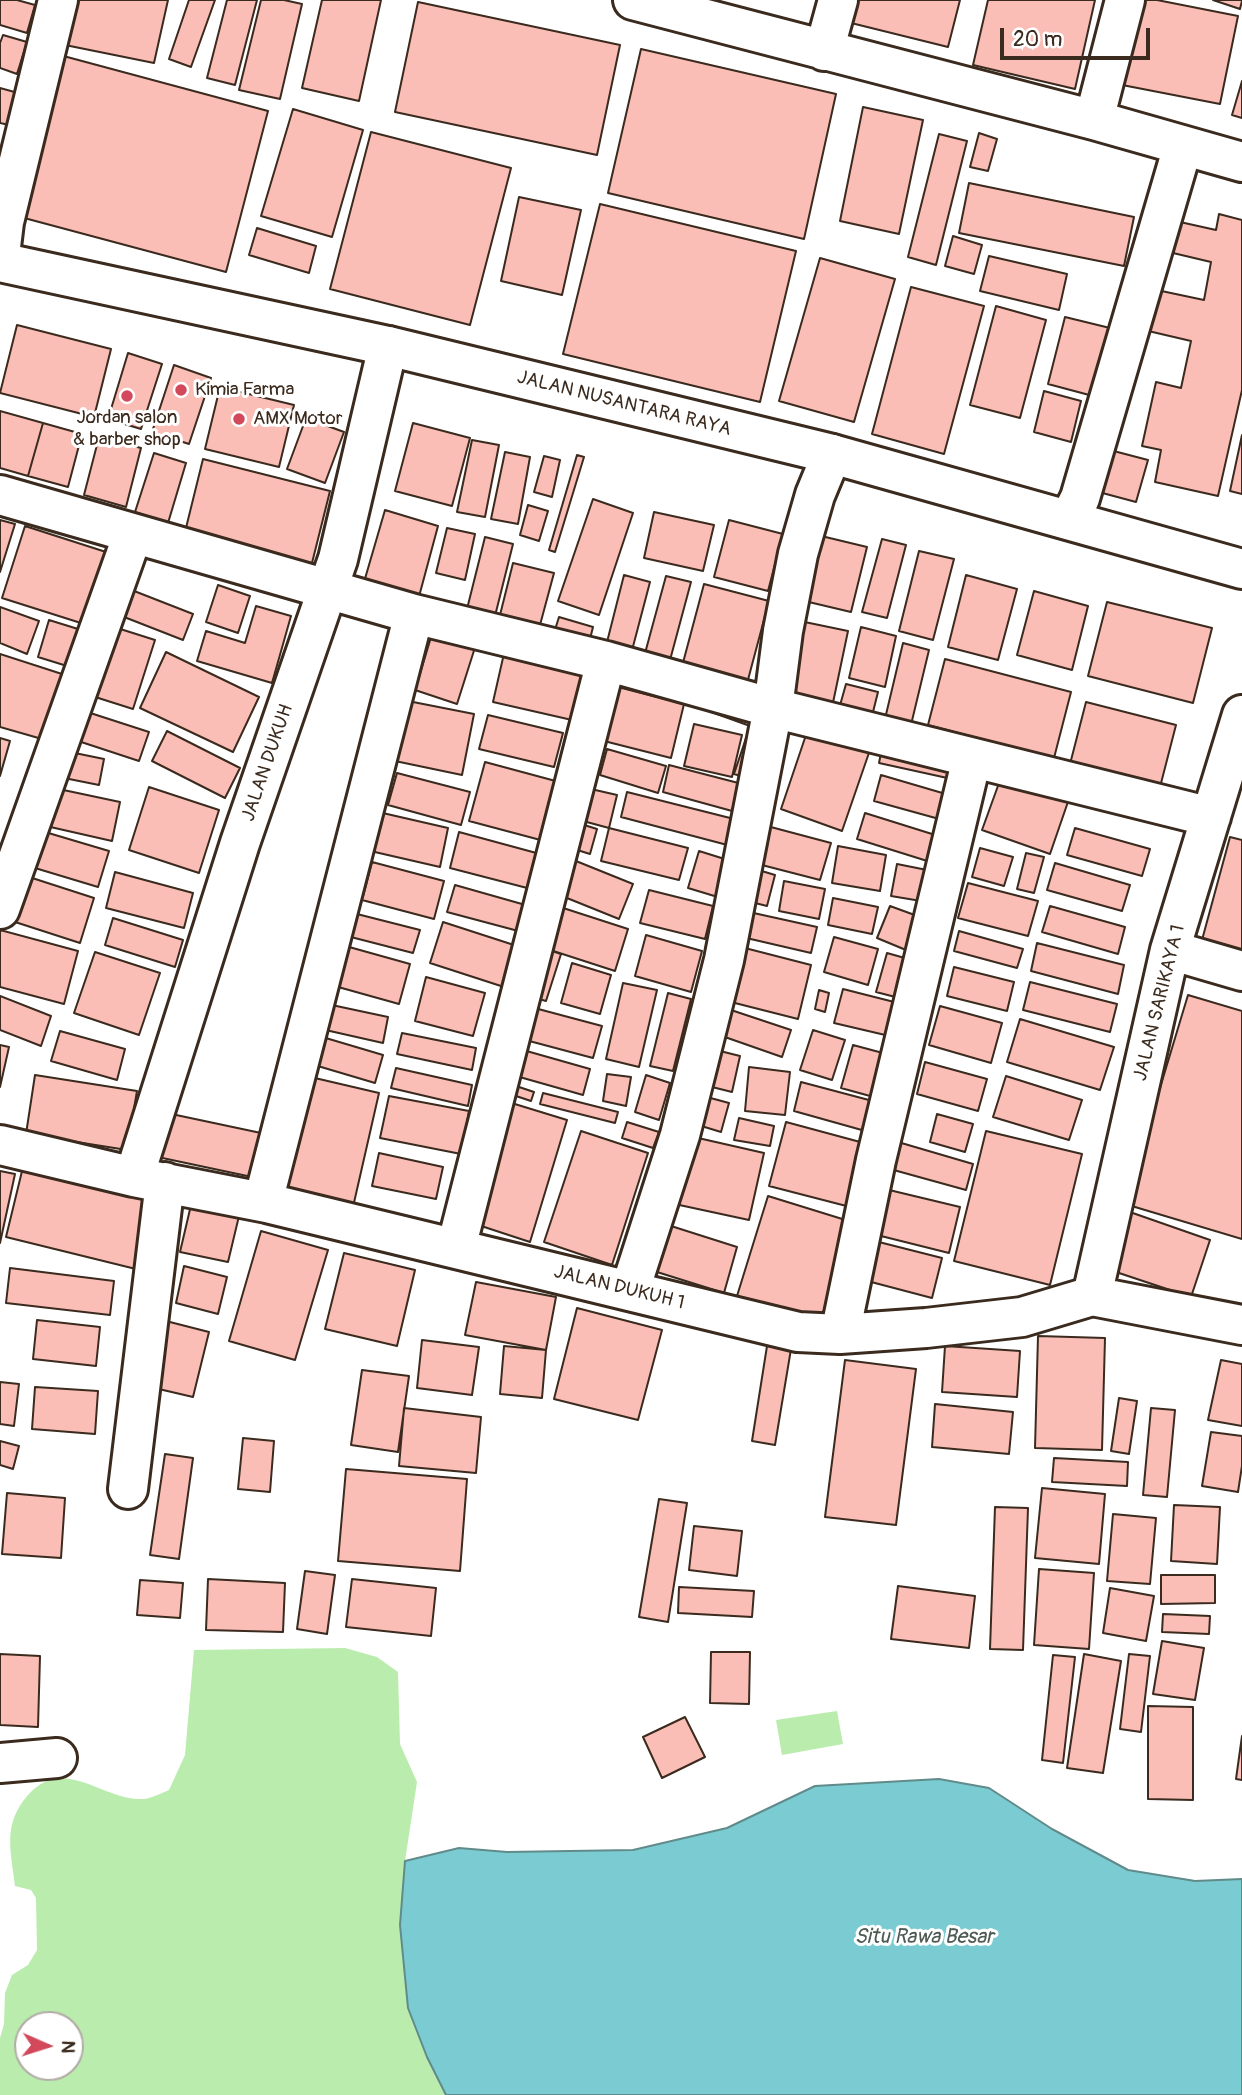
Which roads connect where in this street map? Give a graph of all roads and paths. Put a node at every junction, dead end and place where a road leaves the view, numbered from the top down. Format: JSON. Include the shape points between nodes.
{"nodes":[{"id":1,"x":58,"y":0,"type":"edge"},
{"id":2,"x":633,"y":0,"type":"edge"},
{"id":3,"x":838,"y":0,"type":"edge"},
{"id":4,"x":1125,"y":0,"type":"edge"},
{"id":5,"x":824,"y":51,"type":"junction"},
{"id":6,"x":1094,"y":120,"type":"junction"},
{"id":7,"x":1183,"y":146,"type":"junction"},
{"id":8,"x":1242,"y":162,"type":"edge"},
{"id":9,"x":0,"y":255,"type":"edge"},
{"id":10,"x":0,"y":262,"type":"edge"},
{"id":11,"x":388,"y":346,"type":"junction"},
{"id":12,"x":832,"y":454,"type":"junction"},
{"id":13,"x":0,"y":495,"type":"edge"},
{"id":14,"x":1069,"y":520,"type":"junction"},
{"id":15,"x":134,"y":534,"type":"junction"},
{"id":16,"x":1242,"y":569,"type":"edge"},
{"id":17,"x":328,"y":590,"type":"junction"},
{"id":18,"x":414,"y":614,"type":"junction"},
{"id":19,"x":607,"y":661,"type":"junction"},
{"id":20,"x":773,"y":708,"type":"junction"},
{"id":21,"x":1242,"y":715,"type":"edge"},
{"id":22,"x":972,"y":758,"type":"junction"},
{"id":23,"x":1211,"y":817,"type":"junction"},
{"id":24,"x":0,"y":909,"type":"edge"},
{"id":25,"x":1170,"y":950,"type":"junction"},
{"id":26,"x":1242,"y":971,"type":"edge"},
{"id":27,"x":0,"y":1145,"type":"edge"},
{"id":28,"x":149,"y":1179,"type":"junction"},
{"id":29,"x":263,"y":1202,"type":"junction"},
{"id":30,"x":456,"y":1248,"type":"junction"},
{"id":31,"x":630,"y":1290,"type":"junction"},
{"id":32,"x":1092,"y":1296,"type":"junction"},
{"id":33,"x":1242,"y":1325,"type":"edge"},
{"id":34,"x":840,"y":1334,"type":"junction"},
{"id":35,"x":128,"y":1489,"type":"dead end"},
{"id":36,"x":57,"y":1758,"type":"dead end"},
{"id":37,"x":0,"y":1763,"type":"edge"}],
"edges":[{"from":1,"to":9,"type":"main road"},
{"from":2,"to":5,"type":"main road"},
{"from":3,"to":5,"type":"main road"},
{"from":4,"to":6,"type":"main road"},
{"from":5,"to":6,"type":"main road"},
{"from":6,"to":7,"type":"main road"},
{"from":7,"to":8,"type":"main road"},
{"from":7,"to":14,"type":"main road","via":[[1080,498]]},
{"from":10,"to":11,"type":"main road","name":"JALAN NUSANTARA RAYA"},
{"from":11,"to":12,"type":"main road","name":"JALAN NUSANTARA RAYA"},
{"from":11,"to":17,"type":"main road","name":"JALAN DUKUH"},
{"from":12,"to":14,"type":"main road","name":"JALAN NUSANTARA RAYA"},
{"from":12,"to":20,"type":"main road","via":[[798,554]]},
{"from":13,"to":15,"type":"main road"},
{"from":14,"to":16,"type":"main road","name":"JALAN NUSANTARA RAYA"},
{"from":15,"to":17,"type":"main road"},
{"from":15,"to":24,"type":"main road"},
{"from":17,"to":18,"type":"main road"},
{"from":17,"to":28,"type":"main road","name":"JALAN DUKUH","via":[[240,843]]},
{"from":18,"to":19,"type":"main road"},
{"from":18,"to":29,"type":"main road"},
{"from":19,"to":20,"type":"main road"},
{"from":19,"to":30,"type":"main road"},
{"from":20,"to":22,"type":"main road"},
{"from":20,"to":31,"type":"main road","via":[[724,960],[680,1135]]},
{"from":21,"to":23,"type":"main road","name":"JALAN SARIKAYA 1"},
{"from":22,"to":23,"type":"main road"},
{"from":22,"to":34,"type":"main road","via":[[876,1160]]},
{"from":23,"to":25,"type":"main road","name":"JALAN SARIKAYA 1"},
{"from":25,"to":26,"type":"main road"},
{"from":25,"to":32,"type":"main road","name":"JALAN SARIKAYA 1"},
{"from":27,"to":28,"type":"main road","name":"JALAN DUKUH 1"},
{"from":28,"to":29,"type":"main road","name":"JALAN DUKUH 1"},
{"from":28,"to":35,"type":"main road","name":"JALAN DUKUH"},
{"from":29,"to":30,"type":"main road","name":"JALAN DUKUH 1"},
{"from":30,"to":31,"type":"main road","name":"JALAN DUKUH 1"},
{"from":31,"to":34,"type":"main road","name":"JALAN DUKUH 1","via":[[798,1332]]},
{"from":32,"to":33,"type":"main road","name":"JALAN DUKUH 1"},
{"from":32,"to":34,"type":"main road","name":"JALAN DUKUH 1","via":[[1022,1317]]},
{"from":36,"to":37,"type":"main road"}]}
